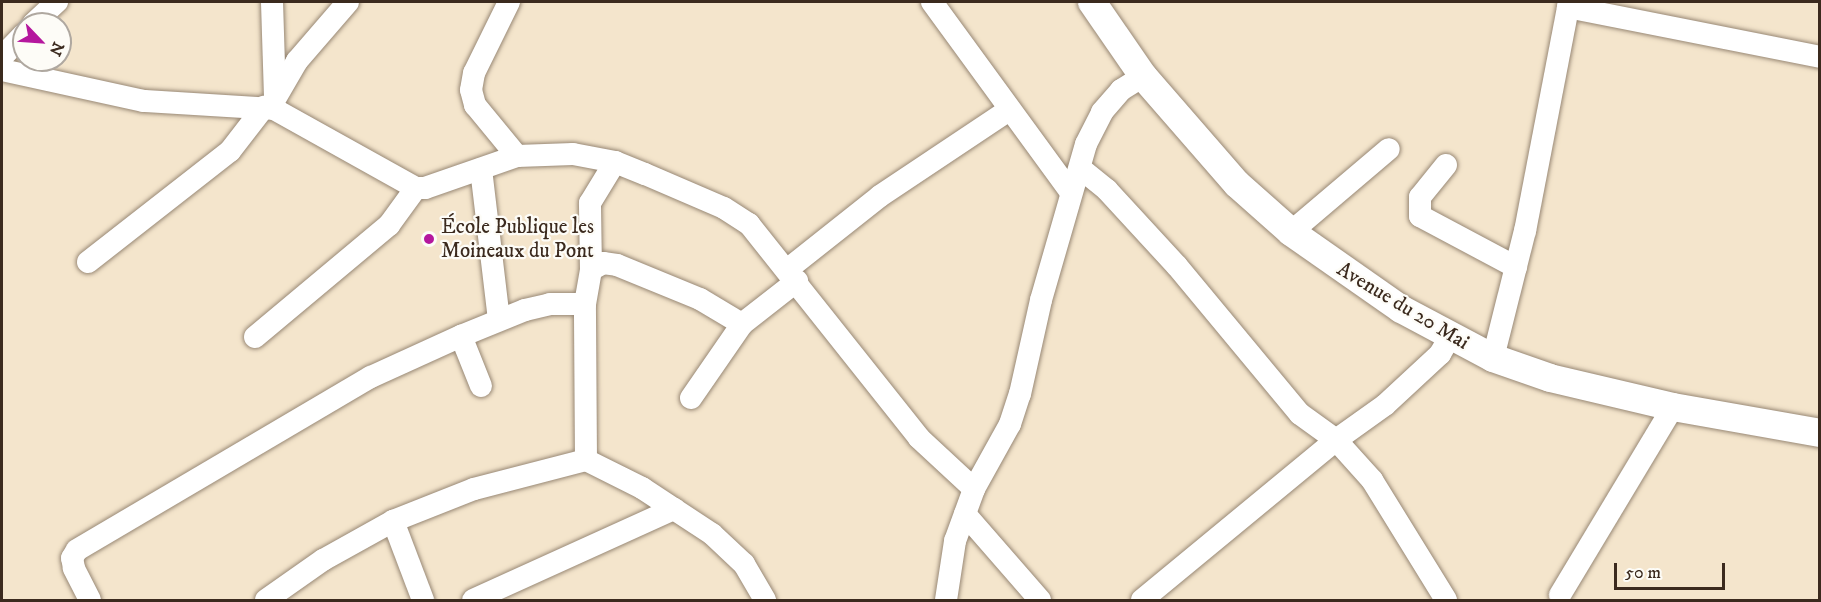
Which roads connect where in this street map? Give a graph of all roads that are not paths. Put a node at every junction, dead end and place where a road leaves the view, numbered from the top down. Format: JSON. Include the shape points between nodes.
{"nodes":[{"id":1,"x":272,"y":2,"type":"edge"},
{"id":2,"x":348,"y":2,"type":"edge"},
{"id":3,"x":509,"y":2,"type":"edge"},
{"id":4,"x":932,"y":2,"type":"edge"},
{"id":5,"x":1092,"y":2,"type":"edge"},
{"id":6,"x":1569,"y":4,"type":"edge"},
{"id":7,"x":1820,"y":57,"type":"edge"},
{"id":8,"x":2,"y":70,"type":"edge"},
{"id":9,"x":1143,"y":76,"type":"junction"},
{"id":10,"x":271,"y":105,"type":"junction"},
{"id":11,"x":1009,"y":110,"type":"junction"},
{"id":12,"x":1389,"y":149,"type":"dead end"},
{"id":13,"x":517,"y":156,"type":"junction"},
{"id":14,"x":615,"y":162,"type":"junction"},
{"id":15,"x":1446,"y":165,"type":"dead end"},
{"id":16,"x":1080,"y":168,"type":"junction"},
{"id":17,"x":481,"y":169,"type":"junction"},
{"id":18,"x":416,"y":188,"type":"junction"},
{"id":19,"x":1070,"y":191,"type":"junction"},
{"id":20,"x":1291,"y":232,"type":"junction"},
{"id":21,"x":88,"y":262,"type":"dead end"},
{"id":22,"x":1516,"y":267,"type":"junction"},
{"id":23,"x":591,"y":270,"type":"junction"},
{"id":24,"x":793,"y":275,"type":"junction"},
{"id":25,"x":585,"y":304,"type":"junction"},
{"id":26,"x":499,"y":319,"type":"junction"},
{"id":27,"x":742,"y":324,"type":"junction"},
{"id":28,"x":461,"y":336,"type":"junction"},
{"id":29,"x":255,"y":337,"type":"dead end"},
{"id":30,"x":1450,"y":337,"type":"junction"},
{"id":31,"x":1493,"y":358,"type":"junction"},
{"id":32,"x":481,"y":386,"type":"dead end"},
{"id":33,"x":691,"y":398,"type":"dead end"},
{"id":34,"x":1673,"y":406,"type":"junction"},
{"id":35,"x":1820,"y":433,"type":"edge"},
{"id":36,"x":1336,"y":440,"type":"junction"},
{"id":37,"x":586,"y":460,"type":"junction"},
{"id":38,"x":974,"y":489,"type":"junction"},
{"id":39,"x":674,"y":509,"type":"junction"},
{"id":40,"x":965,"y":514,"type":"junction"},
{"id":41,"x":393,"y":521,"type":"junction"},
{"id":42,"x":1560,"y":595,"type":"dead end"},
{"id":43,"x":90,"y":600,"type":"edge"},
{"id":44,"x":266,"y":600,"type":"edge"},
{"id":45,"x":423,"y":600,"type":"edge"},
{"id":46,"x":472,"y":600,"type":"edge"},
{"id":47,"x":765,"y":600,"type":"edge"},
{"id":48,"x":946,"y":600,"type":"edge"},
{"id":49,"x":1040,"y":600,"type":"edge"},
{"id":50,"x":1142,"y":600,"type":"edge"},
{"id":51,"x":1446,"y":600,"type":"edge"}],
"edges":[{"from":1,"to":10,"type":"street"},
{"from":2,"to":10,"type":"street","via":[[297,61]]},
{"from":3,"to":13,"type":"street","via":[[474,73],[471,90],[476,105]]},
{"from":4,"to":11,"type":"street"},
{"from":5,"to":9,"type":"main road","name":"Avenue du 20 Mai"},
{"from":6,"to":7,"type":"street"},
{"from":6,"to":22,"type":"street"},
{"from":8,"to":10,"type":"street","via":[[144,101]]},
{"from":9,"to":16,"type":"street","via":[[1120,90],[1102,112],[1086,144]]},
{"from":9,"to":20,"type":"main road","name":"Avenue du 20 Mai","via":[[1238,184]]},
{"from":10,"to":18,"type":"street"},
{"from":10,"to":21,"type":"street","via":[[230,151]]},
{"from":11,"to":19,"type":"street"},
{"from":11,"to":24,"type":"street","via":[[880,196]]},
{"from":12,"to":20,"type":"street"},
{"from":13,"to":14,"type":"street","via":[[573,154]]},
{"from":13,"to":17,"type":"street"},
{"from":14,"to":23,"type":"street","via":[[590,203]]},
{"from":14,"to":24,"type":"street","via":[[724,208],[749,224]]},
{"from":15,"to":22,"type":"street","via":[[1420,197],[1420,216]]},
{"from":16,"to":19,"type":"street"},
{"from":16,"to":36,"type":"street","via":[[1107,190],[1177,266],[1300,414]]},
{"from":17,"to":18,"type":"street"},
{"from":17,"to":26,"type":"street"},
{"from":18,"to":29,"type":"street","via":[[389,225]]},
{"from":19,"to":38,"type":"street","via":[[1020,394],[1010,424]]},
{"from":20,"to":30,"type":"main road","name":"Avenue du 20 Mai","via":[[1352,278]]},
{"from":22,"to":31,"type":"street"},
{"from":23,"to":25,"type":"street"},
{"from":23,"to":27,"type":"street","via":[[603,263],[617,265],[700,298]]},
{"from":24,"to":27,"type":"street"},
{"from":24,"to":38,"type":"street","via":[[919,438]]},
{"from":25,"to":26,"type":"street","via":[[550,304]]},
{"from":25,"to":37,"type":"street"},
{"from":26,"to":28,"type":"street"},
{"from":27,"to":33,"type":"street"},
{"from":28,"to":32,"type":"street"},
{"from":28,"to":43,"type":"street","via":[[371,377],[77,550],[72,558],[74,568]]},
{"from":30,"to":31,"type":"main road","name":"Avenue du 20 Mai"},
{"from":30,"to":36,"type":"street","via":[[1440,354],[1385,405]]},
{"from":31,"to":34,"type":"main road","name":"Avenue du 20 Mai","via":[[1550,378]]},
{"from":34,"to":35,"type":"main road","name":"Avenue du 20 Mai"},
{"from":34,"to":42,"type":"street"},
{"from":36,"to":50,"type":"street"},
{"from":36,"to":51,"type":"street","via":[[1372,480]]},
{"from":37,"to":39,"type":"street"},
{"from":37,"to":41,"type":"street","via":[[474,489]]},
{"from":38,"to":40,"type":"street"},
{"from":39,"to":46,"type":"street"},
{"from":39,"to":47,"type":"street","via":[[712,534],[744,564]]},
{"from":40,"to":48,"type":"street","via":[[950,564]]},
{"from":40,"to":49,"type":"street"},
{"from":41,"to":44,"type":"street","via":[[323,560]]},
{"from":41,"to":45,"type":"street"}]}
